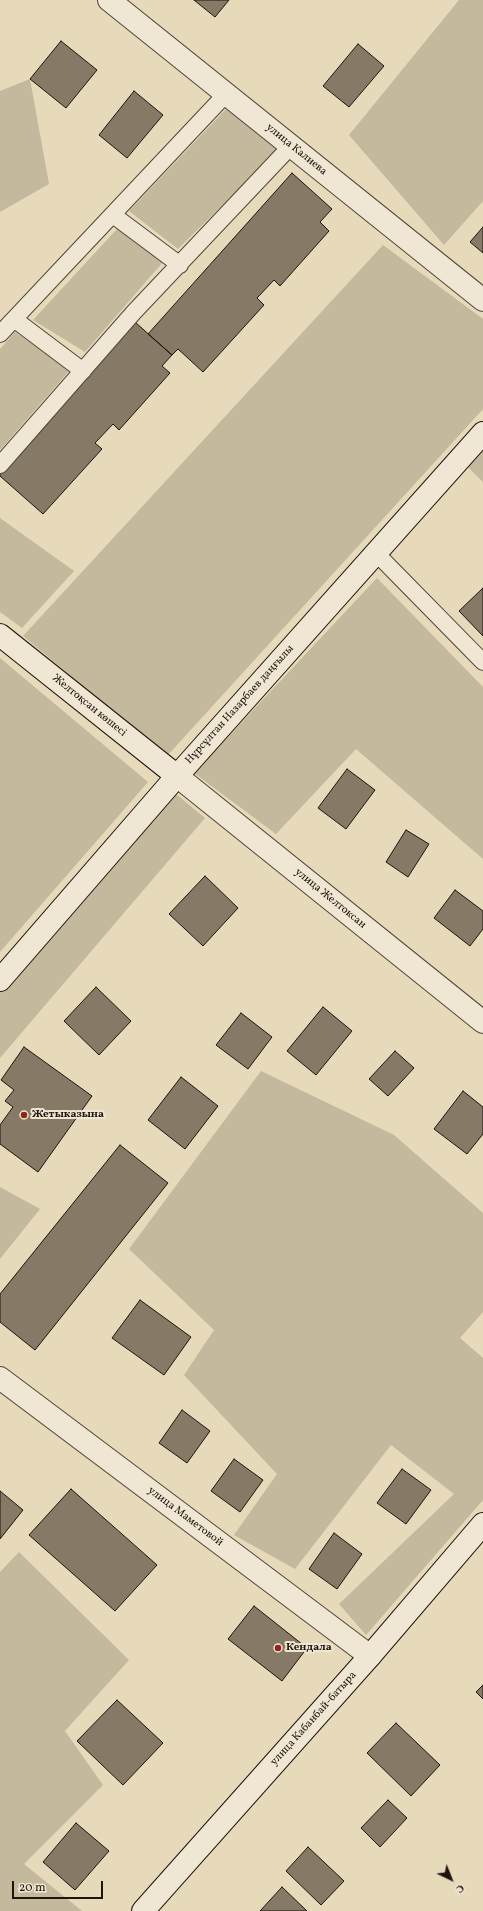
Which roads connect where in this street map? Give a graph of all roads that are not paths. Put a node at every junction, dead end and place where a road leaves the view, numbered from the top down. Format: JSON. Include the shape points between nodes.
{"nodes":[{"id":1,"x":109,"y":0,"type":"edge"},
{"id":2,"x":226,"y":94,"type":"junction"},
{"id":3,"x":291,"y":146,"type":"junction"},
{"id":4,"x":112,"y":215,"type":"junction"},
{"id":5,"x":180,"y":265,"type":"junction"},
{"id":6,"x":483,"y":300,"type":"edge"},
{"id":7,"x":14,"y":319,"type":"junction"},
{"id":8,"x":0,"y":334,"type":"edge"},
{"id":9,"x":83,"y":371,"type":"junction"},
{"id":10,"x":483,"y":433,"type":"edge"},
{"id":11,"x":0,"y":465,"type":"edge"},
{"id":12,"x":376,"y":553,"type":"junction"},
{"id":13,"x":0,"y":635,"type":"edge"},
{"id":14,"x":483,"y":662,"type":"edge"},
{"id":15,"x":177,"y":776,"type":"junction"},
{"id":16,"x":0,"y":980,"type":"edge"},
{"id":17,"x":483,"y":1022,"type":"edge"},
{"id":18,"x":0,"y":1378,"type":"edge"},
{"id":19,"x":483,"y":1524,"type":"edge"},
{"id":20,"x":370,"y":1656,"type":"junction"},
{"id":21,"x":143,"y":1911,"type":"edge"}],
"edges":[{"from":1,"to":2,"type":"main road","name":"улица Калиева"},
{"from":2,"to":3,"type":"main road","name":"улица Калиева"},
{"from":2,"to":4,"type":"lane"},
{"from":3,"to":5,"type":"lane"},
{"from":3,"to":6,"type":"main road","name":"улица Калиева"},
{"from":4,"to":5,"type":"lane"},
{"from":4,"to":7,"type":"lane"},
{"from":5,"to":9,"type":"lane"},
{"from":7,"to":8,"type":"lane"},
{"from":7,"to":9,"type":"lane"},
{"from":9,"to":11,"type":"lane"},
{"from":10,"to":12,"type":"main road","name":"Нұрсұлтан Назарбаев даңғылы"},
{"from":12,"to":14,"type":"lane"},
{"from":12,"to":15,"type":"main road","name":"Нұрсұлтан Назарбаев даңғылы"},
{"from":13,"to":15,"type":"main road","name":"Желтоқсан көшесі"},
{"from":15,"to":16,"type":"main road","name":"Нұрсұлтан Назарбаев даңғылы"},
{"from":15,"to":17,"type":"main road","name":"улица Желтоксан"},
{"from":18,"to":20,"type":"main road","name":"улица Маметовой"},
{"from":19,"to":20,"type":"main road","name":"улица Кабанбай-батыра"},
{"from":20,"to":21,"type":"main road","name":"улица Кабанбай-батыра"}]}
